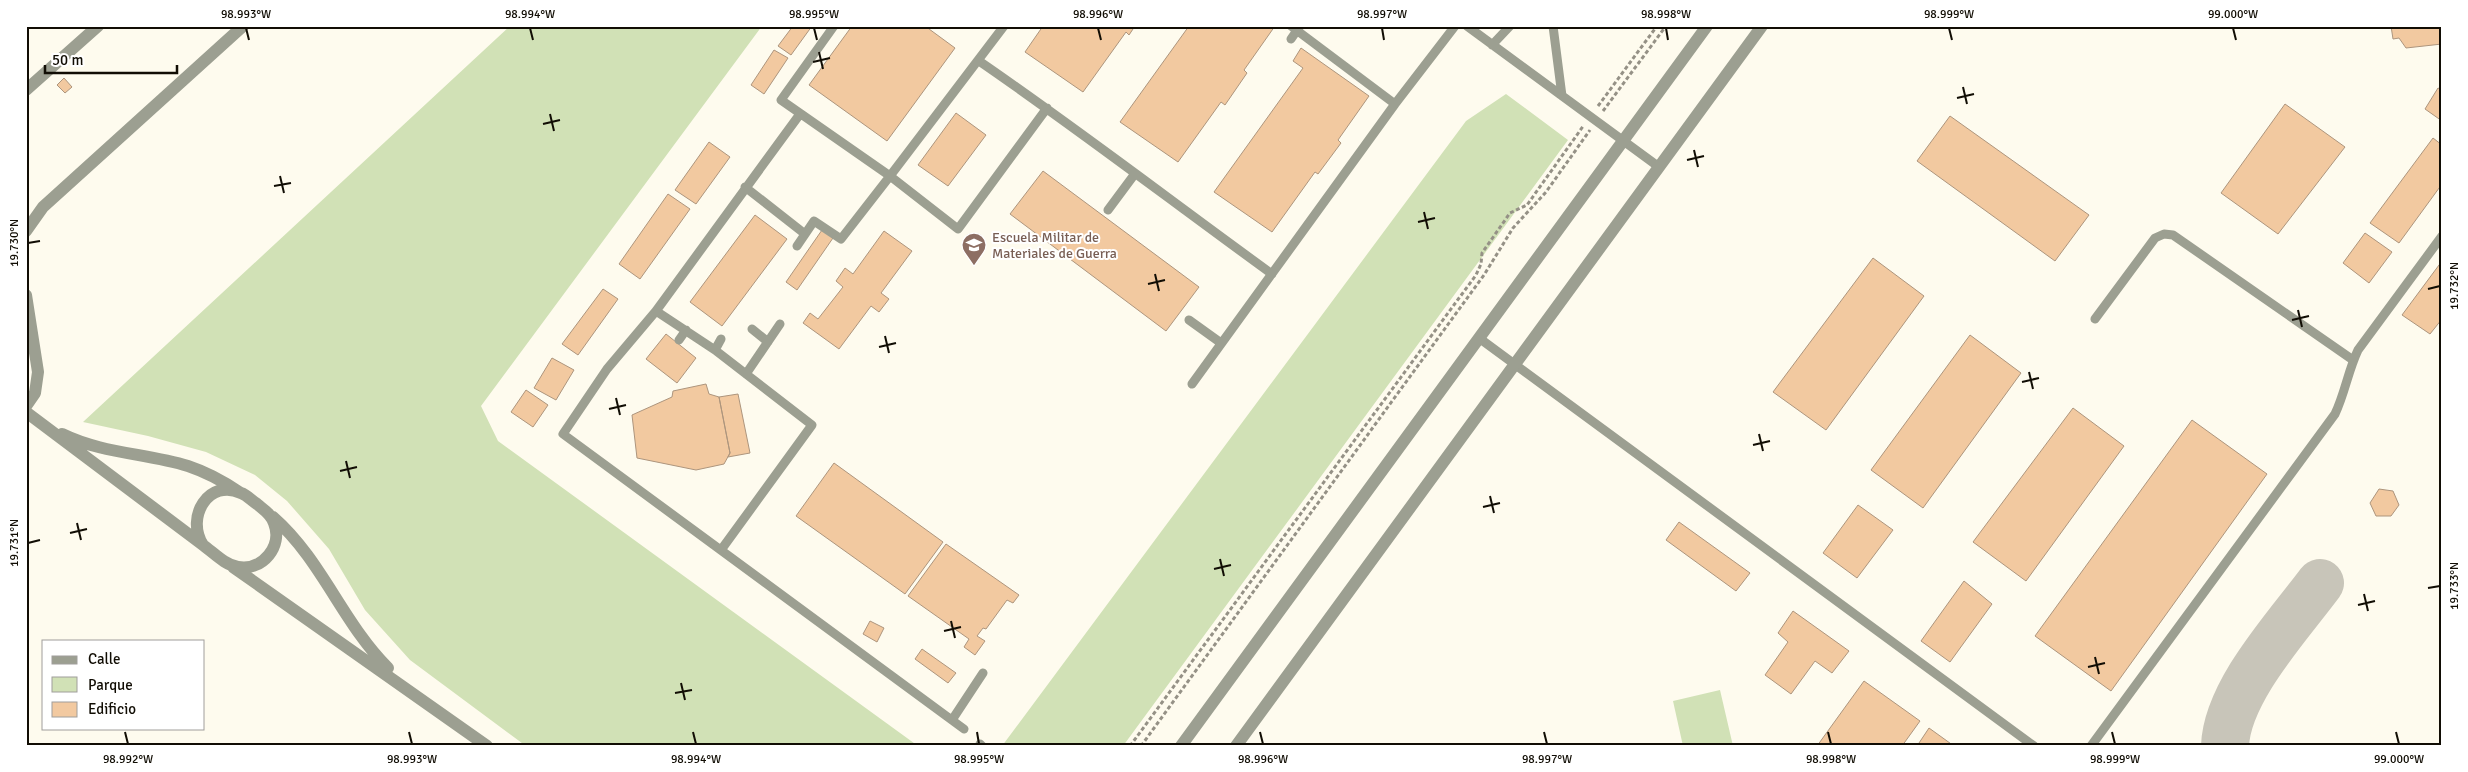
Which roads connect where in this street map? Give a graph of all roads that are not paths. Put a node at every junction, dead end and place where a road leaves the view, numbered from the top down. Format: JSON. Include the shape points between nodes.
{"nodes":[{"id":1,"x":98,"y":26,"type":"edge"},
{"id":2,"x":242,"y":26,"type":"edge"},
{"id":3,"x":834,"y":26,"type":"edge"},
{"id":4,"x":1004,"y":26,"type":"edge"},
{"id":5,"x":1455,"y":26,"type":"edge"},
{"id":6,"x":1467,"y":26,"type":"edge"},
{"id":7,"x":1510,"y":26,"type":"edge"},
{"id":8,"x":1553,"y":26,"type":"edge"},
{"id":9,"x":1707,"y":26,"type":"edge"},
{"id":10,"x":1762,"y":26,"type":"edge"},
{"id":11,"x":1296,"y":28,"type":"edge"},
{"id":12,"x":1291,"y":39,"type":"dead end"},
{"id":13,"x":1492,"y":45,"type":"junction"},
{"id":14,"x":979,"y":61,"type":"junction"},
{"id":15,"x":26,"y":90,"type":"edge"},
{"id":16,"x":1562,"y":96,"type":"junction"},
{"id":17,"x":1394,"y":104,"type":"junction"},
{"id":18,"x":1047,"y":108,"type":"junction"},
{"id":19,"x":800,"y":114,"type":"junction"},
{"id":20,"x":1623,"y":141,"type":"junction"},
{"id":21,"x":1659,"y":167,"type":"junction"},
{"id":22,"x":1134,"y":175,"type":"junction"},
{"id":23,"x":890,"y":176,"type":"junction"},
{"id":24,"x":745,"y":186,"type":"junction"},
{"id":25,"x":1108,"y":210,"type":"dead end"},
{"id":26,"x":26,"y":231,"type":"edge"},
{"id":27,"x":805,"y":234,"type":"junction"},
{"id":28,"x":2442,"y":236,"type":"edge"},
{"id":29,"x":797,"y":246,"type":"dead end"},
{"id":30,"x":1272,"y":274,"type":"junction"},
{"id":31,"x":26,"y":294,"type":"edge"},
{"id":32,"x":656,"y":310,"type":"junction"},
{"id":33,"x":2095,"y":319,"type":"dead end"},
{"id":34,"x":1189,"y":320,"type":"dead end"},
{"id":35,"x":780,"y":324,"type":"dead end"},
{"id":36,"x":752,"y":329,"type":"dead end"},
{"id":37,"x":686,"y":330,"type":"junction"},
{"id":38,"x":1479,"y":338,"type":"junction"},
{"id":39,"x":722,"y":339,"type":"dead end"},
{"id":40,"x":679,"y":340,"type":"dead end"},
{"id":41,"x":768,"y":342,"type":"junction"},
{"id":42,"x":1221,"y":343,"type":"junction"},
{"id":43,"x":715,"y":350,"type":"junction"},
{"id":44,"x":2353,"y":360,"type":"junction"},
{"id":45,"x":1514,"y":365,"type":"junction"},
{"id":46,"x":746,"y":374,"type":"junction"},
{"id":47,"x":1192,"y":384,"type":"dead end"},
{"id":48,"x":26,"y":406,"type":"edge"},
{"id":49,"x":26,"y":412,"type":"edge"},
{"id":50,"x":40,"y":422,"type":"junction"},
{"id":51,"x":241,"y":493,"type":"junction"},
{"id":52,"x":268,"y":512,"type":"junction"},
{"id":53,"x":203,"y":545,"type":"junction"},
{"id":54,"x":721,"y":550,"type":"junction"},
{"id":55,"x":229,"y":564,"type":"junction"},
{"id":56,"x":983,"y":673,"type":"dead end"},
{"id":57,"x":413,"y":692,"type":"junction"},
{"id":58,"x":952,"y":720,"type":"junction"},
{"id":59,"x":964,"y":729,"type":"dead end"},
{"id":60,"x":487,"y":746,"type":"edge"},
{"id":61,"x":1181,"y":746,"type":"edge"},
{"id":62,"x":1236,"y":746,"type":"edge"},
{"id":63,"x":2034,"y":746,"type":"edge"},
{"id":64,"x":2091,"y":746,"type":"edge"}],
"edges":[{"from":1,"to":15,"type":"street"},
{"from":2,"to":26,"type":"street","via":[[43,207]]},
{"from":3,"to":19,"type":"lane","via":[[781,100]]},
{"from":4,"to":14,"type":"lane"},
{"from":5,"to":17,"type":"lane"},
{"from":6,"to":13,"type":"lane"},
{"from":7,"to":13,"type":"lane"},
{"from":8,"to":16,"type":"lane"},
{"from":9,"to":20,"type":"street"},
{"from":10,"to":21,"type":"street"},
{"from":11,"to":12,"type":"lane"},
{"from":11,"to":17,"type":"lane"},
{"from":13,"to":16,"type":"lane"},
{"from":14,"to":18,"type":"lane"},
{"from":14,"to":23,"type":"lane"},
{"from":16,"to":20,"type":"lane"},
{"from":17,"to":30,"type":"lane"},
{"from":18,"to":22,"type":"lane"},
{"from":18,"to":23,"type":"lane","via":[[958,229]]},
{"from":19,"to":23,"type":"lane"},
{"from":19,"to":24,"type":"lane"},
{"from":20,"to":21,"type":"lane"},
{"from":20,"to":38,"type":"street"},
{"from":21,"to":45,"type":"street"},
{"from":22,"to":25,"type":"lane"},
{"from":22,"to":30,"type":"lane"},
{"from":23,"to":27,"type":"lane","via":[[841,239],[814,221]]},
{"from":24,"to":27,"type":"lane"},
{"from":24,"to":32,"type":"lane"},
{"from":27,"to":29,"type":"lane"},
{"from":28,"to":44,"type":"lane"},
{"from":30,"to":42,"type":"lane"},
{"from":31,"to":48,"type":"street","via":[[38,372],[35,393]]},
{"from":32,"to":37,"type":"lane"},
{"from":32,"to":54,"type":"lane","via":[[607,369],[563,434]]},
{"from":33,"to":44,"type":"lane","via":[[2155,238],[2173,235]]},
{"from":34,"to":42,"type":"lane"},
{"from":35,"to":41,"type":"lane"},
{"from":36,"to":41,"type":"lane"},
{"from":37,"to":40,"type":"lane"},
{"from":37,"to":43,"type":"lane"},
{"from":38,"to":45,"type":"lane"},
{"from":38,"to":61,"type":"street"},
{"from":39,"to":43,"type":"lane"},
{"from":41,"to":46,"type":"lane"},
{"from":42,"to":47,"type":"lane"},
{"from":43,"to":46,"type":"lane"},
{"from":44,"to":64,"type":"lane","via":[[2336,414]]},
{"from":45,"to":62,"type":"street"},
{"from":45,"to":63,"type":"lane"},
{"from":46,"to":54,"type":"lane","via":[[812,425]]},
{"from":49,"to":50,"type":"street"},
{"from":50,"to":51,"type":"street","via":[[71,438],[116,453],[189,466]]},
{"from":50,"to":53,"type":"street"},
{"from":51,"to":52,"type":"street"},
{"from":51,"to":53,"type":"street","via":[[224,491],[201,505],[196,530]]},
{"from":52,"to":55,"type":"street","via":[[276,528],[270,555],[255,566],[246,568]]},
{"from":52,"to":57,"type":"street","via":[[306,551],[348,620],[371,650]]},
{"from":53,"to":55,"type":"street"},
{"from":54,"to":58,"type":"lane"},
{"from":55,"to":57,"type":"street"},
{"from":56,"to":58,"type":"lane"},
{"from":57,"to":60,"type":"street"},
{"from":58,"to":59,"type":"lane"}]}
